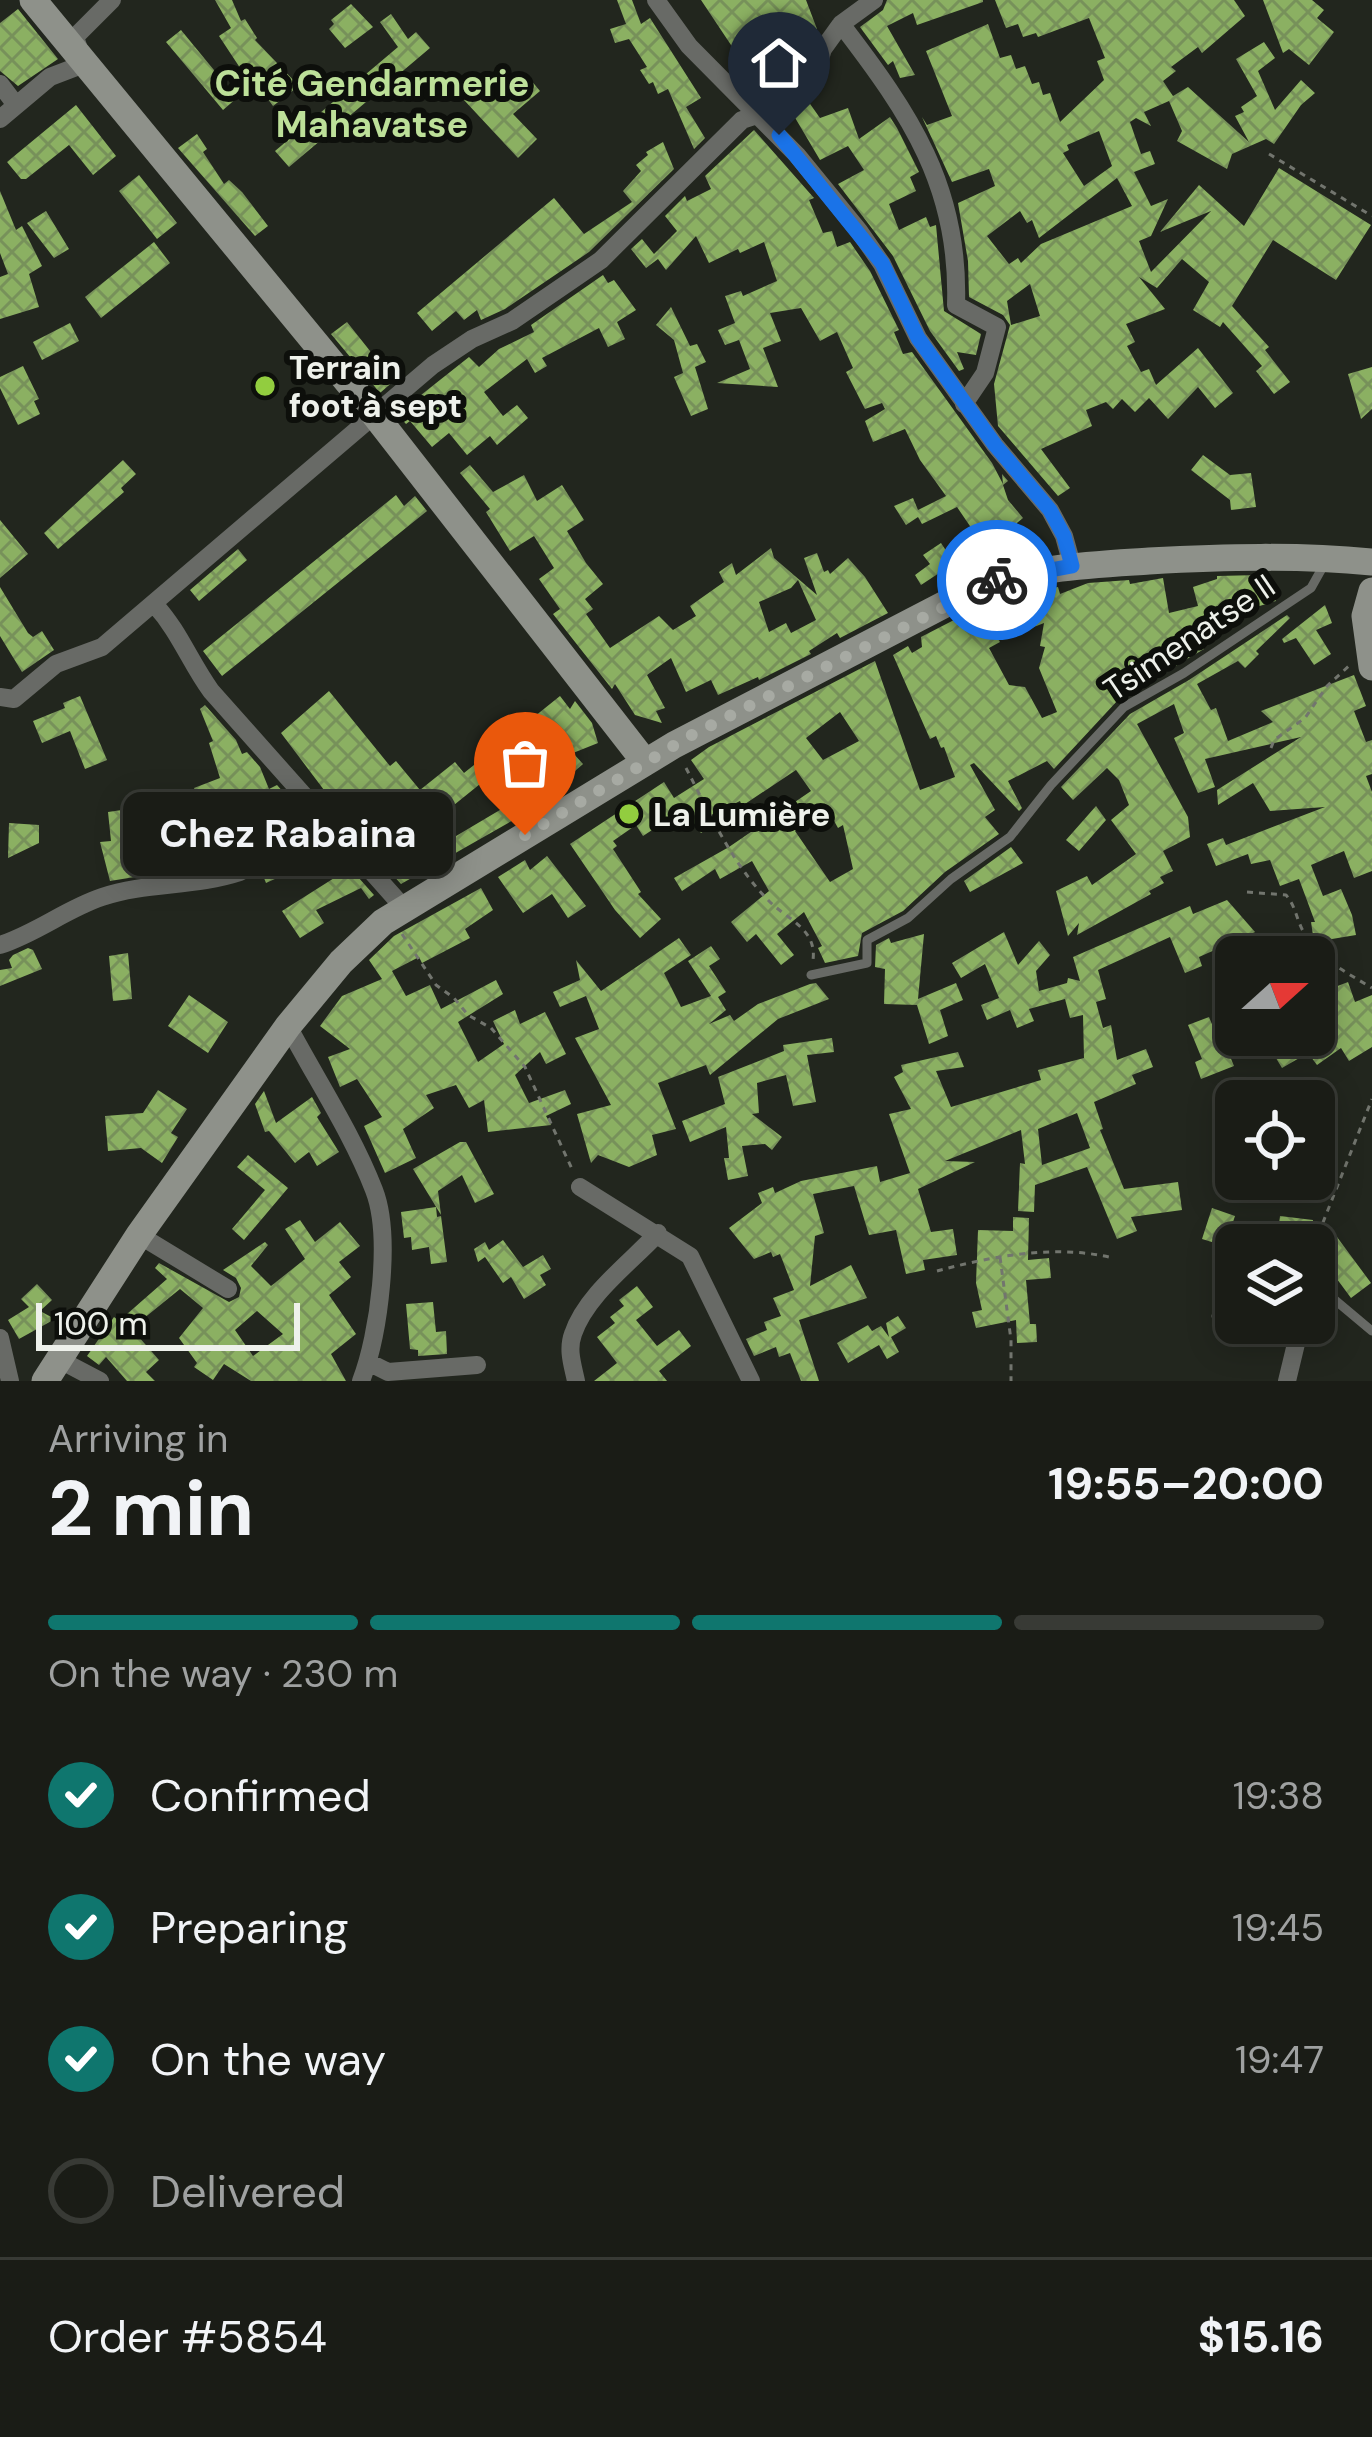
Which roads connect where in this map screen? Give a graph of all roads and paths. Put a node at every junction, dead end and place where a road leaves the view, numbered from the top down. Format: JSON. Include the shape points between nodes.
{"nodes":[{"id":1,"x":33,"y":0,"type":"edge"},
{"id":2,"x":112,"y":0,"type":"edge"},
{"id":3,"x":656,"y":0,"type":"edge"},
{"id":4,"x":874,"y":0,"type":"edge"},
{"id":5,"x":841,"y":24,"type":"junction"},
{"id":6,"x":83,"y":64,"type":"junction"},
{"id":7,"x":0,"y":84,"type":"edge"},
{"id":8,"x":16,"y":105,"type":"junction"},
{"id":9,"x":761,"y":116,"type":"junction"},
{"id":10,"x":0,"y":119,"type":"edge"},
{"id":11,"x":1269,"y":154,"type":"dead end"},
{"id":12,"x":1372,"y":216,"type":"edge"},
{"id":13,"x":964,"y":404,"type":"junction"},
{"id":14,"x":374,"y":414,"type":"junction"},
{"id":15,"x":1328,"y":558,"type":"junction"},
{"id":16,"x":1372,"y":562,"type":"edge"},
{"id":17,"x":1072,"y":566,"type":"junction"},
{"id":18,"x":1372,"y":591,"type":"edge"},
{"id":19,"x":155,"y":605,"type":"junction"},
{"id":20,"x":1370,"y":657,"type":"edge"},
{"id":21,"x":0,"y":697,"type":"edge"},
{"id":22,"x":674,"y":745,"type":"junction"},
{"id":23,"x":1271,"y":748,"type":"dead end"},
{"id":24,"x":645,"y":762,"type":"junction"},
{"id":25,"x":240,"y":872,"type":"dead end"},
{"id":26,"x":1247,"y":892,"type":"dead end"},
{"id":27,"x":397,"y":912,"type":"junction"},
{"id":28,"x":0,"y":945,"type":"edge"},
{"id":29,"x":811,"y":974,"type":"joint"},
{"id":30,"x":1372,"y":988,"type":"edge"},
{"id":31,"x":288,"y":1026,"type":"junction"},
{"id":32,"x":1372,"y":1099,"type":"edge"},
{"id":33,"x":580,"y":1187,"type":"joint"},
{"id":34,"x":1323,"y":1224,"type":"edge"},
{"id":35,"x":658,"y":1233,"type":"junction"},
{"id":36,"x":140,"y":1235,"type":"junction"},
{"id":37,"x":1000,"y":1256,"type":"junction"},
{"id":38,"x":1113,"y":1258,"type":"dead end"},
{"id":39,"x":937,"y":1270,"type":"dead end"},
{"id":40,"x":228,"y":1288,"type":"dead end"},
{"id":41,"x":1335,"y":1299,"type":"edge"},
{"id":42,"x":1372,"y":1331,"type":"edge"},
{"id":43,"x":0,"y":1338,"type":"edge"},
{"id":44,"x":1296,"y":1344,"type":"edge"},
{"id":45,"x":477,"y":1365,"type":"dead end"},
{"id":46,"x":52,"y":1371,"type":"edge"},
{"id":47,"x":364,"y":1372,"type":"edge"},
{"id":48,"x":389,"y":1377,"type":"edge"},
{"id":49,"x":10,"y":1381,"type":"edge"},
{"id":50,"x":100,"y":1381,"type":"edge"},
{"id":51,"x":576,"y":1381,"type":"edge"},
{"id":52,"x":751,"y":1381,"type":"edge"},
{"id":53,"x":1011,"y":1381,"type":"edge"},
{"id":54,"x":1287,"y":1381,"type":"edge"}],
"edges":[{"from":1,"to":6,"type":"street"},
{"from":2,"to":6,"type":"street","via":[[75,37]]},
{"from":3,"to":9,"type":"street","via":[[689,46]]},
{"from":4,"to":5,"type":"street"},
{"from":5,"to":9,"type":"street","via":[[816,72],[785,106]]},
{"from":5,"to":13,"type":"street","via":[[930,157],[953,228],[956,304],[997,327],[986,374]]},
{"from":6,"to":8,"type":"street","via":[[50,77]]},
{"from":6,"to":14,"type":"street"},
{"from":7,"to":8,"type":"street"},
{"from":8,"to":10,"type":"street"},
{"from":9,"to":13,"type":"street","via":[[860,231]]},
{"from":9,"to":14,"type":"street","via":[[742,120],[601,260],[433,364]]},
{"from":11,"to":12,"type":"path"},
{"from":13,"to":17,"type":"street","via":[[1050,510]]},
{"from":14,"to":19,"type":"street"},
{"from":14,"to":24,"type":"street"},
{"from":15,"to":16,"type":"street"},
{"from":15,"to":17,"type":"street"},
{"from":15,"to":29,"type":"lane","name":"Tsimenatse II","via":[[1311,588],[1124,707],[1010,837],[908,918],[867,940],[868,963]]},
{"from":17,"to":22,"type":"street","via":[[976,588]]},
{"from":18,"to":20,"type":"street","via":[[1365,616]]},
{"from":19,"to":21,"type":"street","via":[[14,699]]},
{"from":19,"to":27,"type":"street","via":[[211,691]]},
{"from":20,"to":23,"type":"path","via":[[1327,686]]},
{"from":22,"to":24,"type":"street"},
{"from":22,"to":29,"type":"path","via":[[743,869],[800,924],[814,951]]},
{"from":24,"to":27,"type":"street"},
{"from":25,"to":28,"type":"street","via":[[105,896]]},
{"from":26,"to":30,"type":"path","via":[[1286,895],[1328,962]]},
{"from":27,"to":31,"type":"street"},
{"from":27,"to":33,"type":"path","via":[[436,985],[525,1066]]},
{"from":31,"to":36,"type":"street"},
{"from":31,"to":47,"type":"street","via":[[381,1216],[378,1327]]},
{"from":32,"to":34,"type":"path"},
{"from":33,"to":35,"type":"street"},
{"from":35,"to":51,"type":"street","via":[[589,1304],[572,1336]]},
{"from":35,"to":52,"type":"street","via":[[698,1268]]},
{"from":36,"to":40,"type":"street"},
{"from":36,"to":46,"type":"street"},
{"from":37,"to":38,"type":"path"},
{"from":37,"to":39,"type":"path"},
{"from":37,"to":53,"type":"path"},
{"from":41,"to":42,"type":"lane"},
{"from":43,"to":49,"type":"street"},
{"from":44,"to":54,"type":"street"},
{"from":45,"to":48,"type":"street"},
{"from":46,"to":50,"type":"street"},
{"from":47,"to":48,"type":"street"}]}
